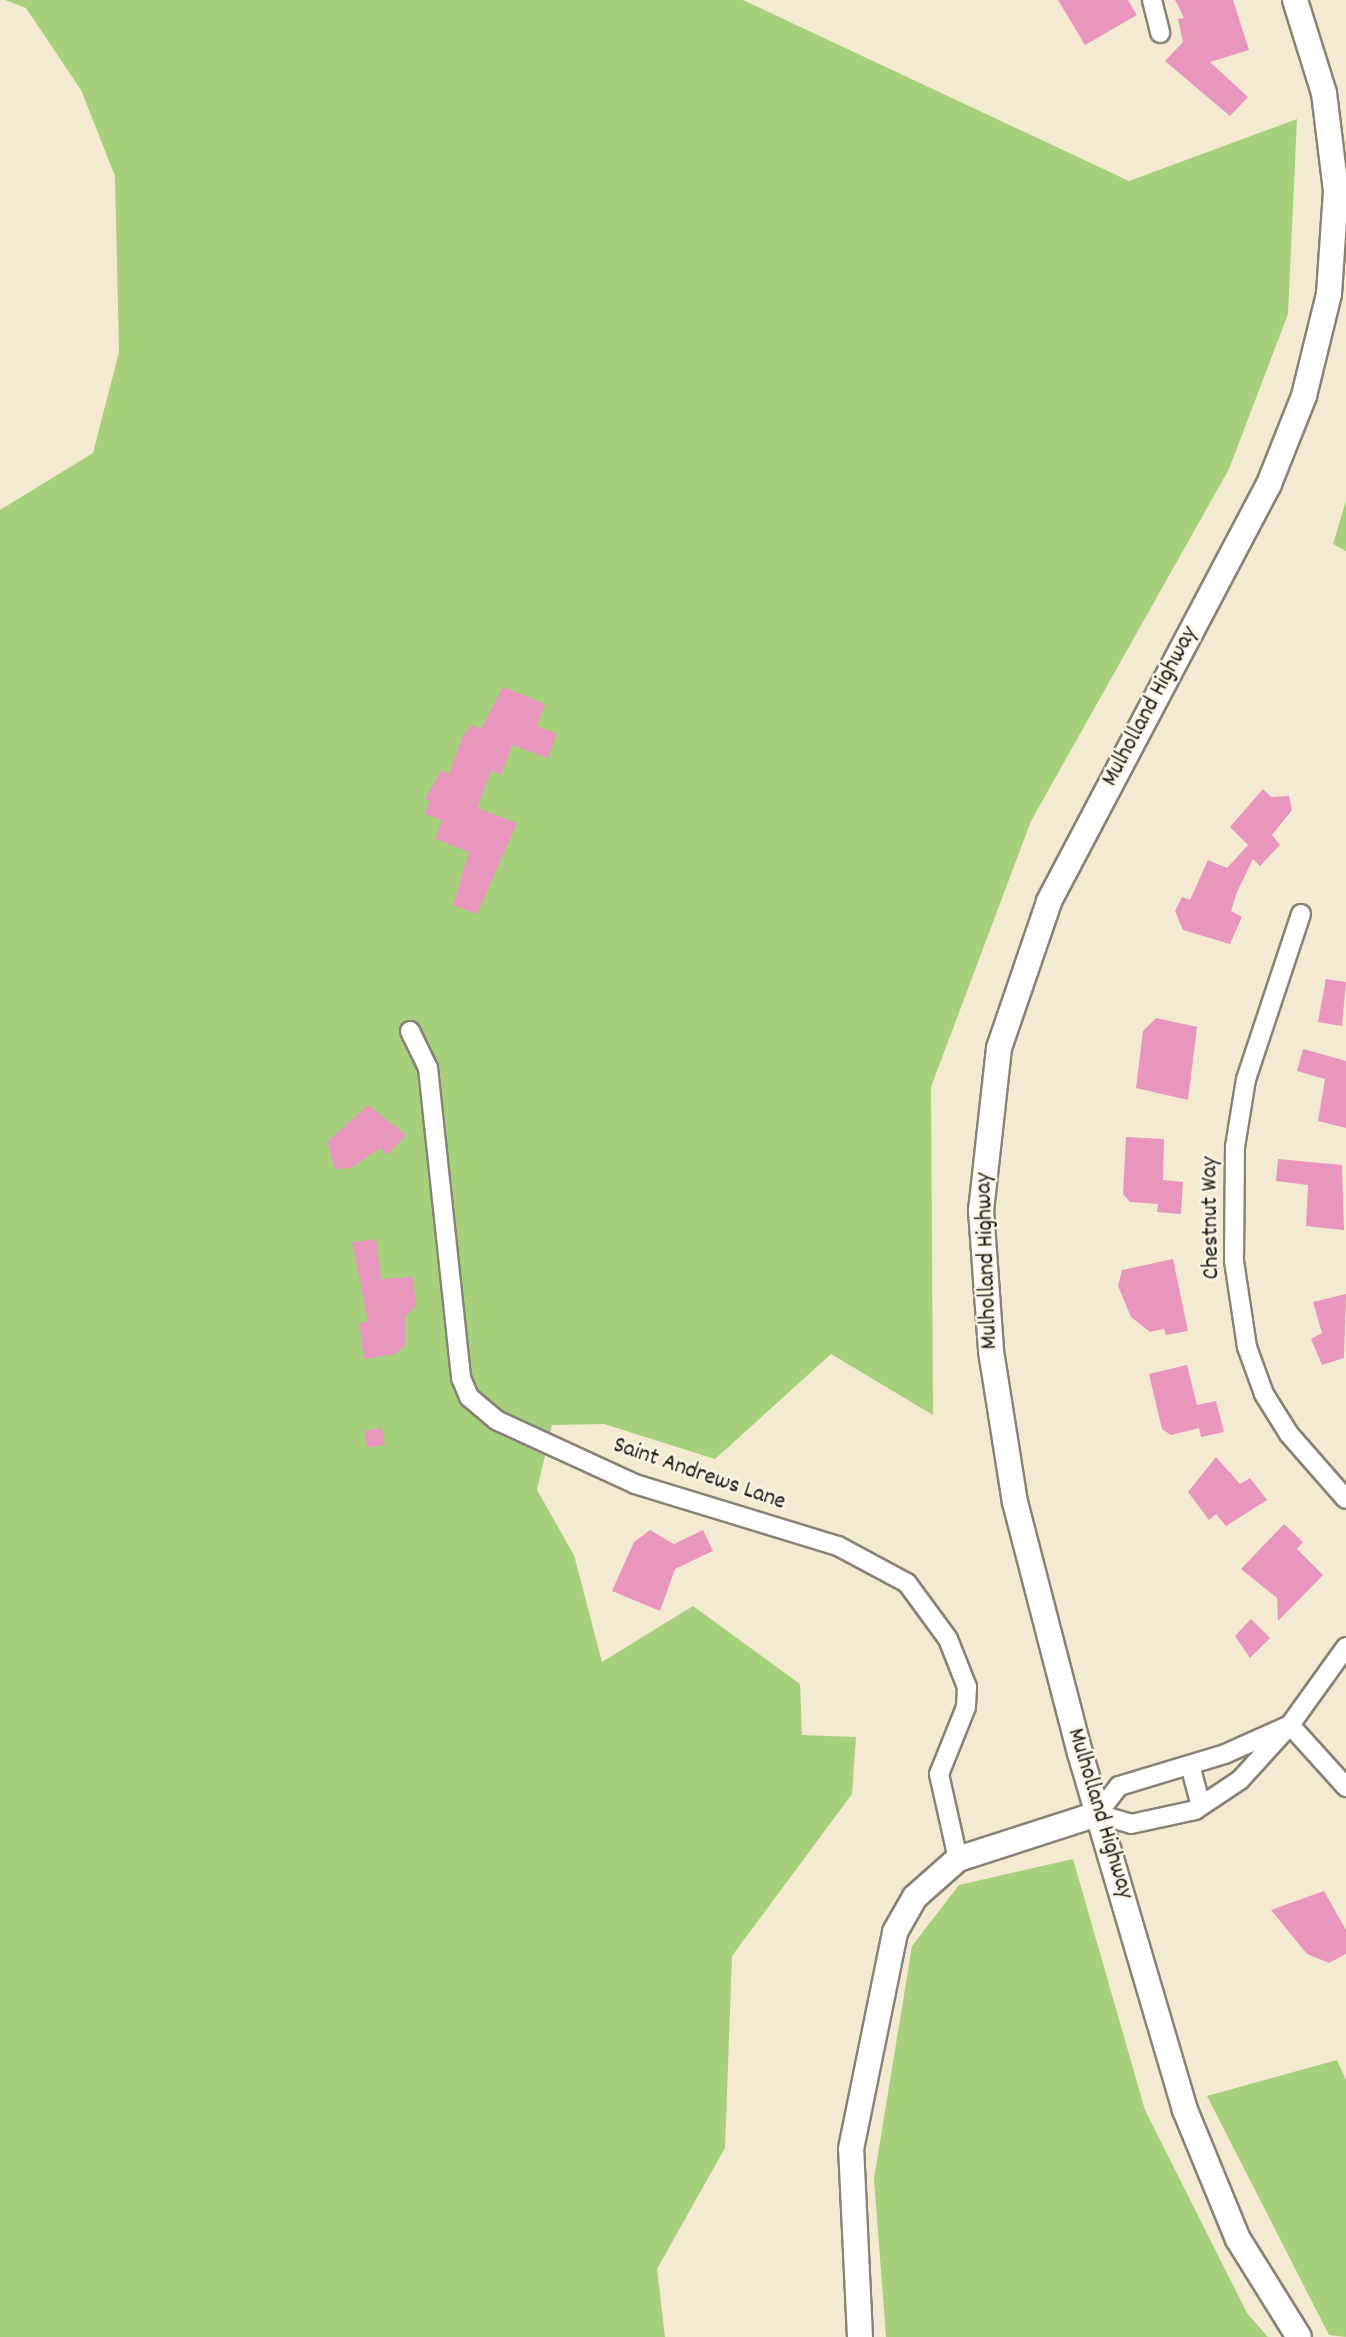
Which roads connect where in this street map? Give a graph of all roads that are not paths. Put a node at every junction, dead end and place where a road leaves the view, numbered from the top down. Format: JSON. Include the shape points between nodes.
{"nodes":[{"id":1,"x":1152,"y":0,"type":"edge"},
{"id":2,"x":1295,"y":0,"type":"edge"},
{"id":3,"x":1160,"y":33,"type":"dead end"},
{"id":4,"x":1301,"y":914,"type":"dead end"},
{"id":5,"x":410,"y":1031,"type":"dead end"},
{"id":6,"x":1346,"y":1499,"type":"edge"},
{"id":7,"x":1346,"y":1647,"type":"edge"},
{"id":8,"x":1290,"y":1725,"type":"junction"},
{"id":9,"x":1190,"y":1765,"type":"junction"},
{"id":10,"x":1346,"y":1787,"type":"edge"},
{"id":11,"x":1201,"y":1806,"type":"junction"},
{"id":12,"x":1097,"y":1814,"type":"junction"},
{"id":13,"x":958,"y":1859,"type":"junction"},
{"id":14,"x":860,"y":2337,"type":"edge"},
{"id":15,"x":1300,"y":2337,"type":"edge"}],
"edges":[{"from":1,"to":3,"type":"street"},
{"from":2,"to":12,"type":"main road","name":"Mulholland Highway","via":[[1324,93],[1336,191],[1329,294],[1304,396],[1269,484],[1049,902],[999,1048],[985,1139],[984,1287],[1002,1424],[1036,1594]]},
{"from":4,"to":6,"type":"street","name":"Chestnut Way","via":[[1246,1079],[1235,1147],[1234,1261],[1247,1347],[1264,1394],[1289,1434]]},
{"from":5,"to":13,"type":"street","name":"Saint Andrews Lane","via":[[428,1068],[461,1378],[469,1397],[496,1420],[635,1484],[838,1546],[907,1583],[948,1639],[967,1687],[966,1707],[939,1774]]},
{"from":7,"to":8,"type":"street"},
{"from":8,"to":9,"type":"street"},
{"from":8,"to":10,"type":"street"},
{"from":8,"to":11,"type":"street","via":[[1240,1780]]},
{"from":9,"to":11,"type":"street"},
{"from":9,"to":12,"type":"street","via":[[1119,1786]]},
{"from":11,"to":12,"type":"street","via":[[1131,1824]]},
{"from":12,"to":13,"type":"main road"},
{"from":12,"to":15,"type":"main road","name":"Mulholland Highway","via":[[1207,2169],[1238,2239]]},
{"from":13,"to":14,"type":"main road","via":[[915,1898],[895,1933],[876,2006],[851,2149]]}]}
